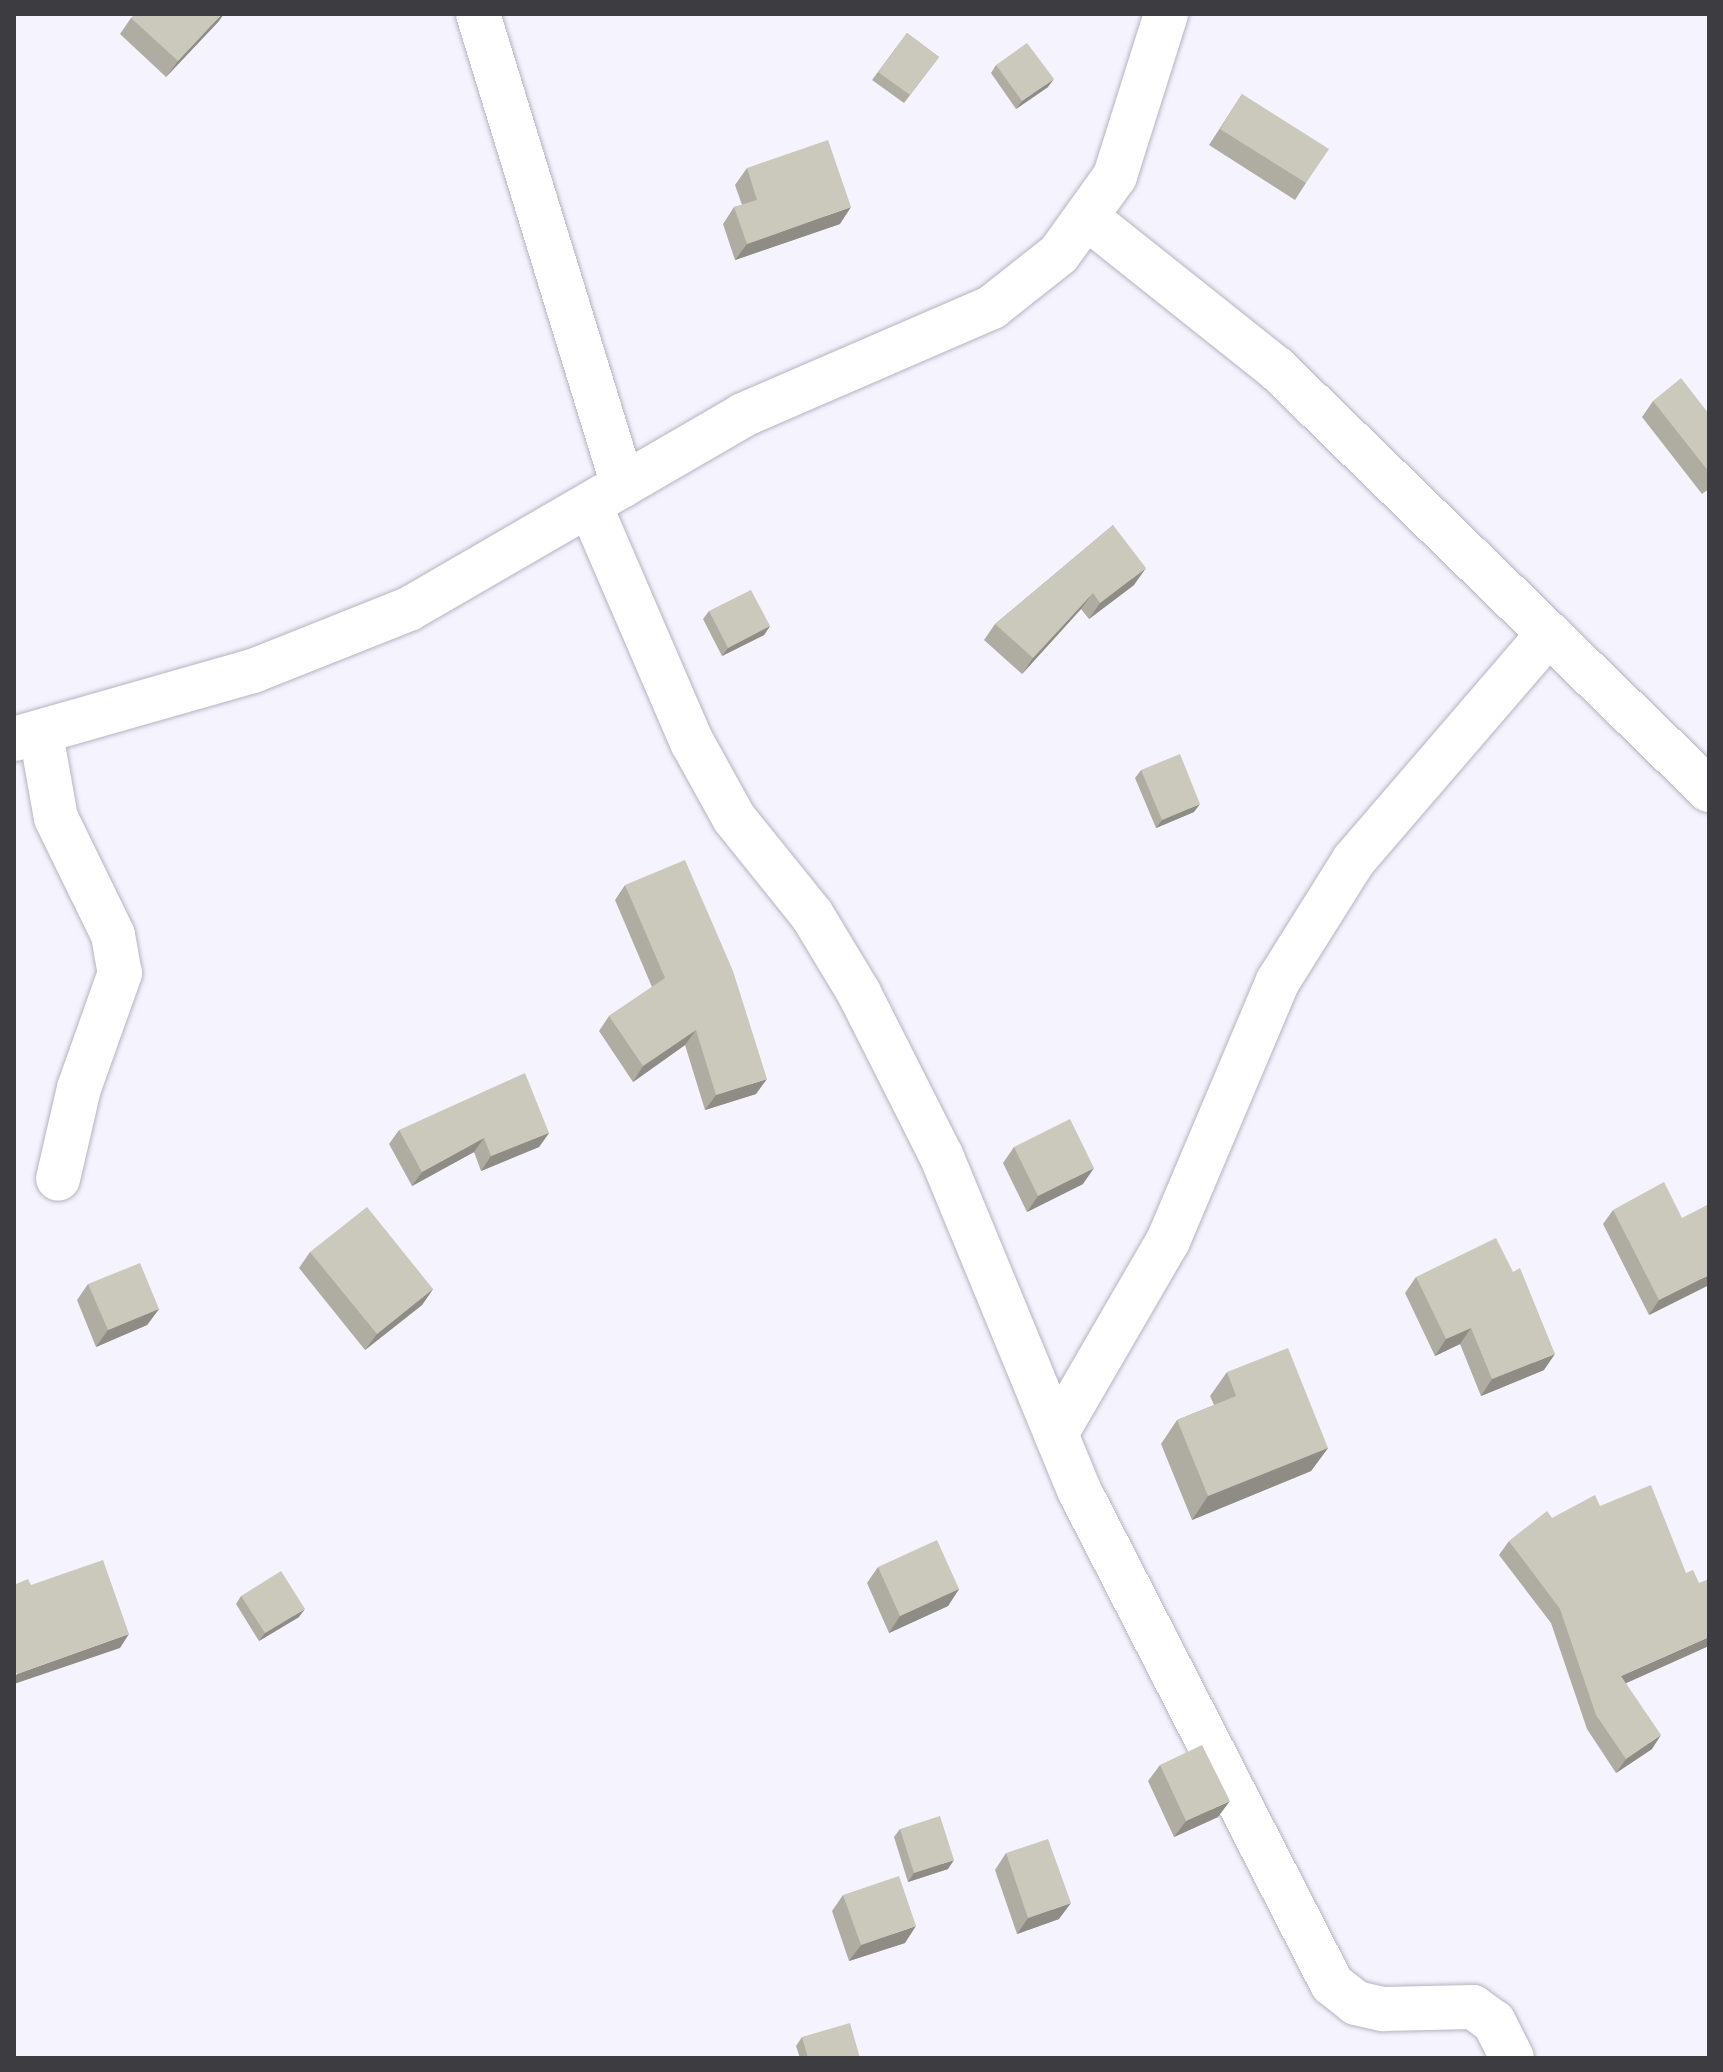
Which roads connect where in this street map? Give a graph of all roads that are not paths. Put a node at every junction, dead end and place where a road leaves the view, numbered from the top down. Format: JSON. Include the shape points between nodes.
{"nodes":[{"id":1,"x":478,"y":14,"type":"edge"},
{"id":2,"x":1166,"y":14,"type":"edge"},
{"id":3,"x":1086,"y":217,"type":"junction"},
{"id":4,"x":607,"y":497,"type":"junction"},
{"id":5,"x":1546,"y":637,"type":"junction"},
{"id":6,"x":27,"y":736,"type":"edge"},
{"id":7,"x":1709,"y":790,"type":"edge"},
{"id":8,"x":58,"y":1179,"type":"dead end"},
{"id":9,"x":1056,"y":1434,"type":"junction"},
{"id":10,"x":1512,"y":2058,"type":"edge"}],
"edges":[{"from":1,"to":4,"type":"street"},
{"from":2,"to":3,"type":"street","via":[[1115,176]]},
{"from":3,"to":4,"type":"street","via":[[1059,254],[992,307],[743,415]]},
{"from":3,"to":5,"type":"street","via":[[1276,368]]},
{"from":4,"to":6,"type":"street","via":[[409,609],[253,671]]},
{"from":4,"to":9,"type":"street","via":[[692,742],[734,818],[812,915],[859,993],[934,1142]]},
{"from":5,"to":7,"type":"street"},
{"from":5,"to":9,"type":"street","via":[[1354,860],[1278,981],[1168,1241]]},
{"from":6,"to":8,"type":"street","via":[[56,818],[113,935],[120,973],[79,1088]]},
{"from":9,"to":10,"type":"street","via":[[1332,1984],[1356,2003],[1383,2009],[1473,2007],[1494,2022]]}]}
